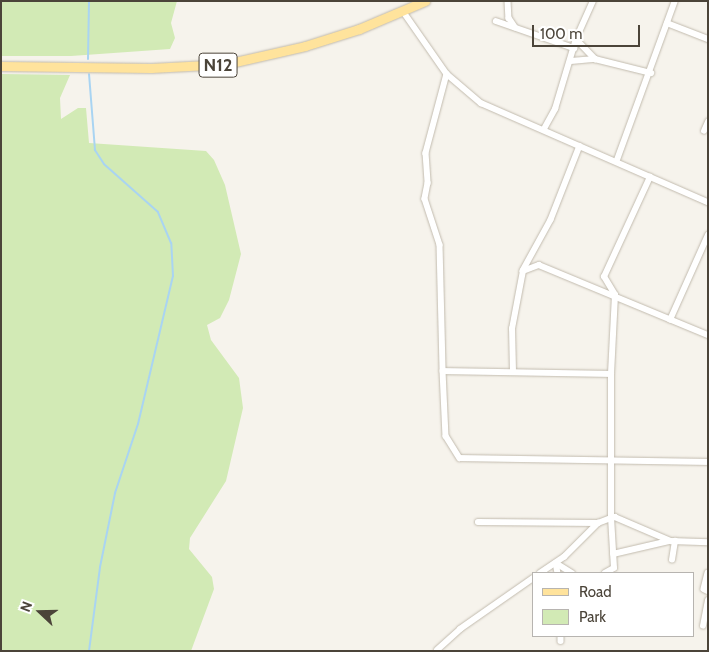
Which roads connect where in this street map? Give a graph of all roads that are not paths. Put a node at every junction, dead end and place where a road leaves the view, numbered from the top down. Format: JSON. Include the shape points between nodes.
{"nodes":[{"id":1,"x":425,"y":1,"type":"edge"},
{"id":2,"x":508,"y":1,"type":"edge"},
{"id":3,"x":593,"y":1,"type":"edge"},
{"id":4,"x":675,"y":1,"type":"edge"},
{"id":5,"x":403,"y":11,"type":"junction"},
{"id":6,"x":496,"y":21,"type":"dead end"},
{"id":7,"x":667,"y":23,"type":"junction"},
{"id":8,"x":515,"y":27,"type":"junction"},
{"id":9,"x":576,"y":39,"type":"junction"},
{"id":10,"x":708,"y":39,"type":"edge"},
{"id":11,"x":574,"y":48,"type":"junction"},
{"id":12,"x":596,"y":59,"type":"junction"},
{"id":13,"x":571,"y":61,"type":"junction"},
{"id":14,"x":1,"y":66,"type":"edge"},
{"id":15,"x":651,"y":73,"type":"junction"},
{"id":16,"x":447,"y":74,"type":"junction"},
{"id":17,"x":708,"y":122,"type":"edge"},
{"id":18,"x":544,"y":129,"type":"junction"},
{"id":19,"x":704,"y":131,"type":"dead end"},
{"id":20,"x":580,"y":146,"type":"junction"},
{"id":21,"x":617,"y":160,"type":"junction"},
{"id":22,"x":650,"y":178,"type":"junction"},
{"id":23,"x":708,"y":202,"type":"edge"},
{"id":24,"x":708,"y":235,"type":"edge"},
{"id":25,"x":523,"y":271,"type":"junction"},
{"id":26,"x":615,"y":295,"type":"junction"},
{"id":27,"x":670,"y":320,"type":"junction"},
{"id":28,"x":708,"y":335,"type":"edge"},
{"id":29,"x":443,"y":371,"type":"junction"},
{"id":30,"x":513,"y":372,"type":"junction"},
{"id":31,"x":611,"y":374,"type":"junction"},
{"id":32,"x":612,"y":460,"type":"junction"},
{"id":33,"x":708,"y":462,"type":"edge"},
{"id":34,"x":611,"y":518,"type":"junction"},
{"id":35,"x":478,"y":522,"type":"dead end"},
{"id":36,"x":598,"y":523,"type":"junction"},
{"id":37,"x":673,"y":541,"type":"junction"},
{"id":38,"x":708,"y":542,"type":"edge"},
{"id":39,"x":613,"y":554,"type":"junction"},
{"id":40,"x":672,"y":560,"type":"dead end"},
{"id":41,"x":556,"y":563,"type":"junction"},
{"id":42,"x":542,"y":572,"type":"edge"},
{"id":43,"x":558,"y":572,"type":"edge"},
{"id":44,"x":570,"y":572,"type":"edge"},
{"id":45,"x":607,"y":572,"type":"edge"},
{"id":46,"x":708,"y":573,"type":"edge"},
{"id":47,"x":532,"y":579,"type":"edge"},
{"id":48,"x":708,"y":590,"type":"edge"},
{"id":49,"x":708,"y":600,"type":"edge"},
{"id":50,"x":703,"y":626,"type":"dead end"},
{"id":51,"x":437,"y":650,"type":"edge"}],
"edges":[{"from":1,"to":5,"type":"main road","number":"N12"},
{"from":2,"to":8,"type":"street","via":[[509,18]]},
{"from":3,"to":9,"type":"street"},
{"from":4,"to":7,"type":"street"},
{"from":5,"to":14,"type":"main road","number":"N12","via":[[305,46],[226,64],[151,68]]},
{"from":5,"to":16,"type":"street"},
{"from":6,"to":8,"type":"street"},
{"from":7,"to":10,"type":"street"},
{"from":7,"to":15,"type":"street"},
{"from":8,"to":11,"type":"street"},
{"from":9,"to":11,"type":"street"},
{"from":9,"to":12,"type":"street"},
{"from":11,"to":13,"type":"street"},
{"from":12,"to":13,"type":"street"},
{"from":12,"to":15,"type":"street"},
{"from":13,"to":18,"type":"street"},
{"from":15,"to":21,"type":"street"},
{"from":16,"to":18,"type":"street","via":[[481,103]]},
{"from":16,"to":29,"type":"street","via":[[426,153],[428,183],[425,199],[440,245]]},
{"from":17,"to":19,"type":"street"},
{"from":18,"to":20,"type":"street"},
{"from":20,"to":21,"type":"street"},
{"from":20,"to":25,"type":"street","via":[[551,220]]},
{"from":21,"to":22,"type":"street"},
{"from":22,"to":23,"type":"street"},
{"from":22,"to":26,"type":"street","via":[[604,277]]},
{"from":24,"to":27,"type":"street"},
{"from":25,"to":26,"type":"street","via":[[538,265]]},
{"from":25,"to":30,"type":"street","via":[[512,329]]},
{"from":26,"to":27,"type":"street"},
{"from":26,"to":31,"type":"street"},
{"from":27,"to":28,"type":"street"},
{"from":29,"to":30,"type":"street"},
{"from":29,"to":32,"type":"street","via":[[446,436],[460,458]]},
{"from":30,"to":31,"type":"street"},
{"from":31,"to":32,"type":"street"},
{"from":32,"to":33,"type":"street"},
{"from":32,"to":34,"type":"street"},
{"from":34,"to":36,"type":"street"},
{"from":34,"to":37,"type":"street"},
{"from":34,"to":39,"type":"street"},
{"from":35,"to":36,"type":"street"},
{"from":36,"to":41,"type":"street"},
{"from":37,"to":38,"type":"street"},
{"from":37,"to":39,"type":"street"},
{"from":37,"to":40,"type":"street"},
{"from":39,"to":45,"type":"street","via":[[614,568]]},
{"from":41,"to":42,"type":"street"},
{"from":41,"to":43,"type":"street"},
{"from":41,"to":44,"type":"street"},
{"from":46,"to":48,"type":"street","via":[[704,589]]},
{"from":47,"to":51,"type":"street","via":[[460,629]]},
{"from":49,"to":50,"type":"street"}]}
